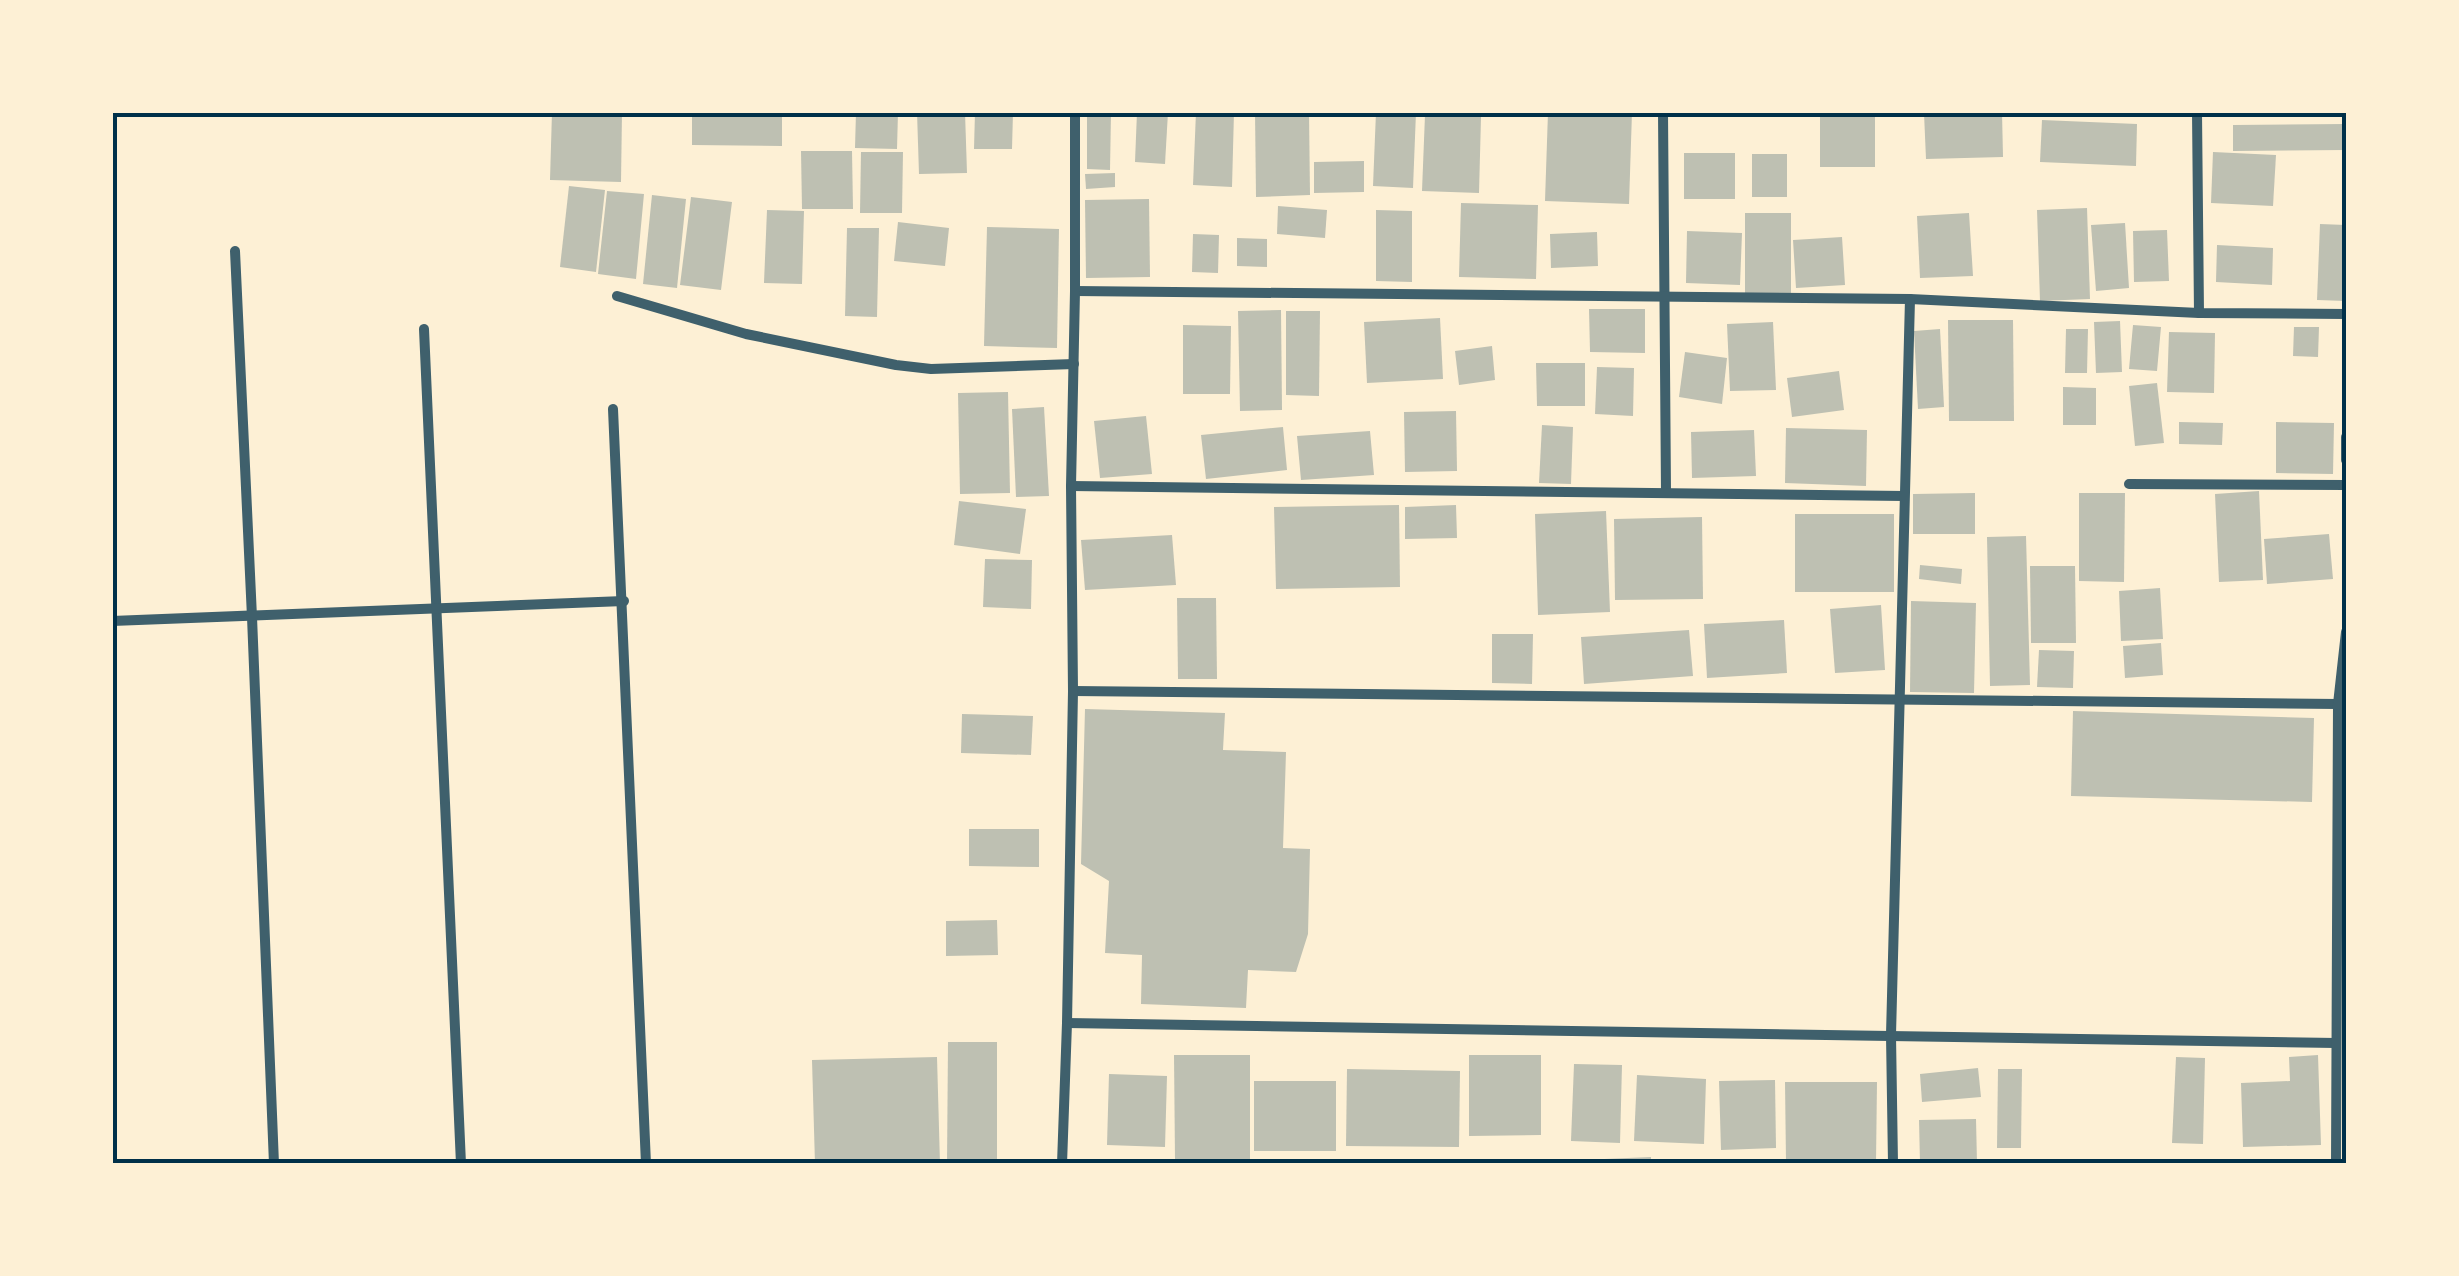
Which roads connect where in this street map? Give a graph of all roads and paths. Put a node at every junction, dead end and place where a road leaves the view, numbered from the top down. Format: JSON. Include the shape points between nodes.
{"nodes":[{"id":1,"x":1075,"y":112,"type":"edge"},
{"id":2,"x":1663,"y":112,"type":"edge"},
{"id":3,"x":2196,"y":112,"type":"edge"},
{"id":4,"x":235,"y":251,"type":"dead end"},
{"id":5,"x":1076,"y":291,"type":"junction"},
{"id":6,"x":617,"y":296,"type":"dead end"},
{"id":7,"x":1665,"y":296,"type":"junction"},
{"id":8,"x":1910,"y":299,"type":"junction"},
{"id":9,"x":2199,"y":313,"type":"junction"},
{"id":10,"x":2346,"y":314,"type":"edge"},
{"id":11,"x":424,"y":329,"type":"dead end"},
{"id":12,"x":1074,"y":364,"type":"junction"},
{"id":13,"x":614,"y":409,"type":"dead end"},
{"id":14,"x":2346,"y":437,"type":"edge"},
{"id":15,"x":2346,"y":460,"type":"edge"},
{"id":16,"x":2129,"y":484,"type":"dead end"},
{"id":17,"x":2346,"y":485,"type":"edge"},
{"id":18,"x":1071,"y":486,"type":"junction"},
{"id":19,"x":1666,"y":492,"type":"junction"},
{"id":20,"x":1904,"y":496,"type":"junction"},
{"id":21,"x":624,"y":601,"type":"junction"},
{"id":22,"x":436,"y":607,"type":"junction"},
{"id":23,"x":252,"y":616,"type":"junction"},
{"id":24,"x":112,"y":621,"type":"edge"},
{"id":25,"x":2346,"y":632,"type":"edge"},
{"id":26,"x":1072,"y":691,"type":"junction"},
{"id":27,"x":1898,"y":700,"type":"junction"},
{"id":28,"x":2338,"y":704,"type":"junction"},
{"id":29,"x":1067,"y":1023,"type":"junction"},
{"id":30,"x":1891,"y":1036,"type":"junction"},
{"id":31,"x":2336,"y":1043,"type":"junction"},
{"id":32,"x":274,"y":1164,"type":"edge"},
{"id":33,"x":461,"y":1164,"type":"edge"},
{"id":34,"x":646,"y":1164,"type":"edge"},
{"id":35,"x":1062,"y":1164,"type":"edge"},
{"id":36,"x":1893,"y":1164,"type":"edge"},
{"id":37,"x":2336,"y":1164,"type":"edge"}],
"edges":[{"from":1,"to":5,"type":"street"},
{"from":2,"to":7,"type":"street"},
{"from":3,"to":9,"type":"street"},
{"from":4,"to":23,"type":"street"},
{"from":5,"to":7,"type":"street"},
{"from":5,"to":12,"type":"street"},
{"from":6,"to":12,"type":"street","via":[[746,334],[896,365]]},
{"from":7,"to":8,"type":"street"},
{"from":7,"to":19,"type":"street"},
{"from":8,"to":9,"type":"street"},
{"from":8,"to":20,"type":"street"},
{"from":9,"to":10,"type":"street"},
{"from":11,"to":22,"type":"street"},
{"from":12,"to":18,"type":"street"},
{"from":13,"to":21,"type":"street"},
{"from":14,"to":15,"type":"street"},
{"from":16,"to":17,"type":"street"},
{"from":18,"to":19,"type":"street"},
{"from":18,"to":26,"type":"street"},
{"from":19,"to":20,"type":"street"},
{"from":20,"to":27,"type":"street"},
{"from":21,"to":22,"type":"street"},
{"from":21,"to":34,"type":"street"},
{"from":22,"to":23,"type":"street"},
{"from":22,"to":33,"type":"street"},
{"from":23,"to":24,"type":"street"},
{"from":23,"to":32,"type":"street"},
{"from":25,"to":28,"type":"street"},
{"from":26,"to":27,"type":"street"},
{"from":26,"to":29,"type":"street"},
{"from":27,"to":28,"type":"street"},
{"from":27,"to":30,"type":"street"},
{"from":28,"to":31,"type":"street"},
{"from":29,"to":30,"type":"street"},
{"from":29,"to":35,"type":"street"},
{"from":30,"to":31,"type":"street"},
{"from":30,"to":36,"type":"street"},
{"from":31,"to":37,"type":"street"}]}
